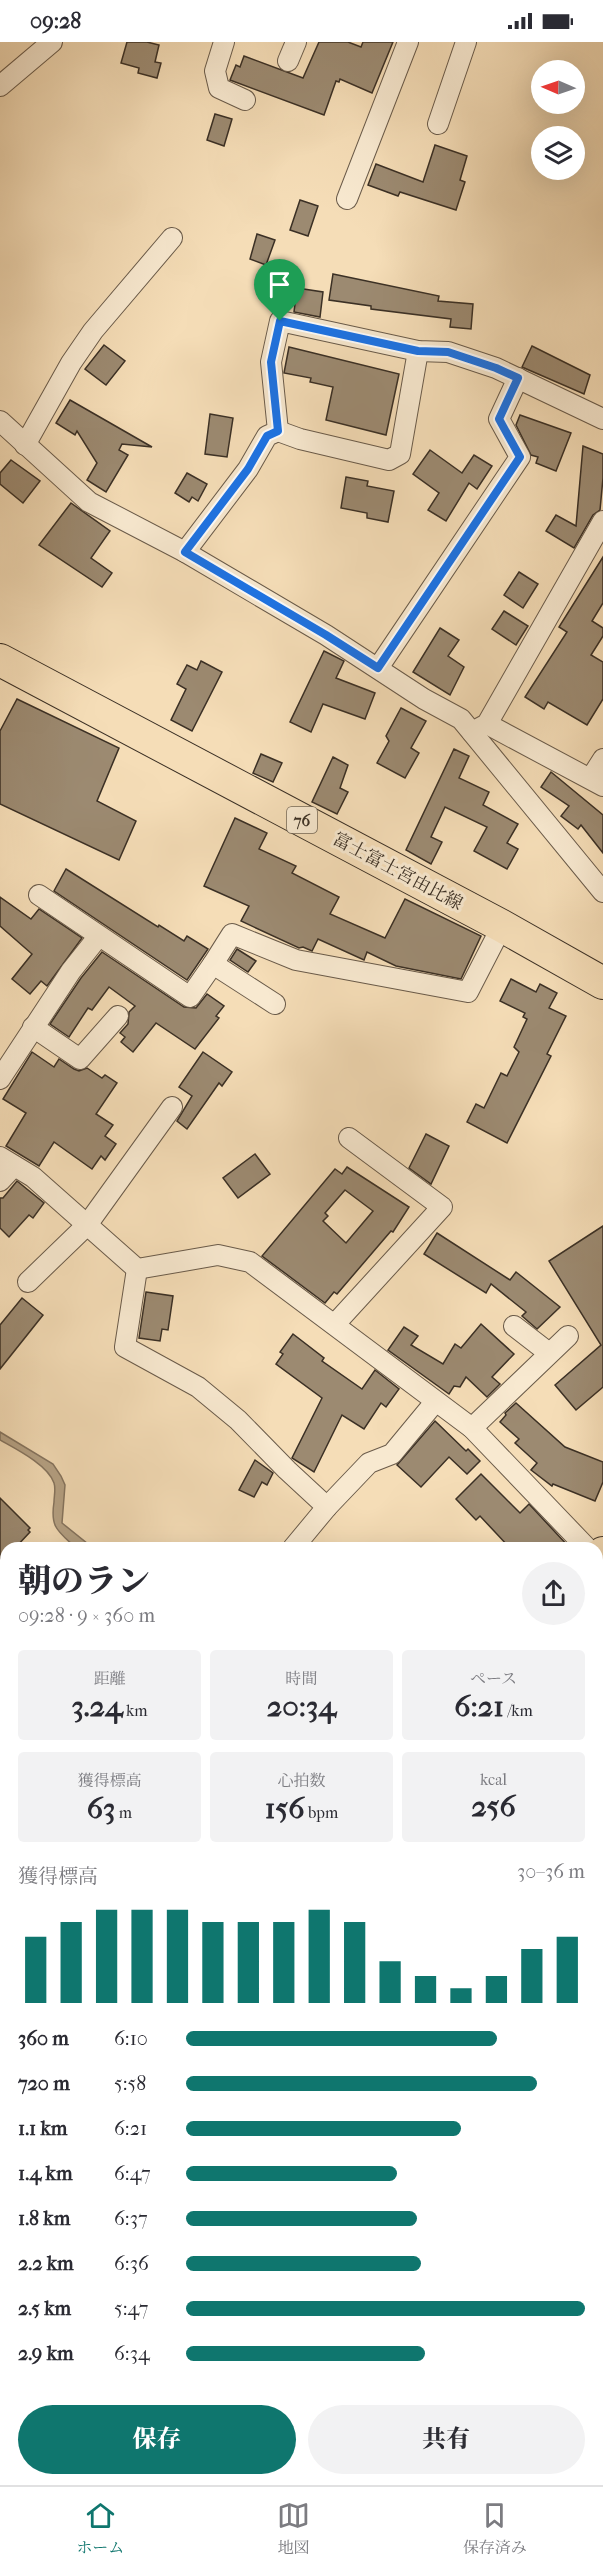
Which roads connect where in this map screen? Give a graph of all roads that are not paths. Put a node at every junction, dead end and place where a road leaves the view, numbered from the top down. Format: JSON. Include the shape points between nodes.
{"nodes":[{"id":1,"x":52,"y":42,"type":"edge"},
{"id":2,"x":224,"y":42,"type":"edge"},
{"id":3,"x":296,"y":42,"type":"edge"},
{"id":4,"x":408,"y":42,"type":"edge"},
{"id":5,"x":466,"y":42,"type":"edge"},
{"id":6,"x":288,"y":61,"type":"dead end"},
{"id":7,"x":0,"y":86,"type":"edge"},
{"id":8,"x":245,"y":100,"type":"dead end"},
{"id":9,"x":438,"y":124,"type":"dead end"},
{"id":10,"x":347,"y":199,"type":"dead end"},
{"id":11,"x":172,"y":238,"type":"dead end"},
{"id":12,"x":418,"y":351,"type":"junction"},
{"id":13,"x":518,"y":378,"type":"junction"},
{"id":14,"x":603,"y":419,"type":"edge"},
{"id":15,"x":0,"y":422,"type":"edge"},
{"id":16,"x":278,"y":431,"type":"junction"},
{"id":17,"x":26,"y":445,"type":"junction"},
{"id":18,"x":603,"y":521,"type":"edge"},
{"id":19,"x":185,"y":552,"type":"junction"},
{"id":20,"x":0,"y":660,"type":"edge"},
{"id":21,"x":378,"y":668,"type":"junction"},
{"id":22,"x":479,"y":728,"type":"junction"},
{"id":23,"x":603,"y":759,"type":"edge"},
{"id":24,"x":597,"y":782,"type":"edge"},
{"id":25,"x":603,"y":892,"type":"edge"},
{"id":26,"x":39,"y":896,"type":"dead end"},
{"id":27,"x":502,"y":926,"type":"junction"},
{"id":28,"x":98,"y":937,"type":"junction"},
{"id":29,"x":213,"y":964,"type":"junction"},
{"id":30,"x":603,"y":983,"type":"edge"},
{"id":31,"x":275,"y":1004,"type":"dead end"},
{"id":32,"x":118,"y":1016,"type":"dead end"},
{"id":33,"x":33,"y":1027,"type":"junction"},
{"id":34,"x":0,"y":1079,"type":"edge"},
{"id":35,"x":172,"y":1107,"type":"dead end"},
{"id":36,"x":349,"y":1138,"type":"dead end"},
{"id":37,"x":7,"y":1161,"type":"edge"},
{"id":38,"x":0,"y":1181,"type":"edge"},
{"id":39,"x":87,"y":1225,"type":"junction"},
{"id":40,"x":137,"y":1269,"type":"junction"},
{"id":41,"x":28,"y":1282,"type":"dead end"},
{"id":42,"x":335,"y":1324,"type":"junction"},
{"id":43,"x":514,"y":1326,"type":"dead end"},
{"id":44,"x":568,"y":1336,"type":"dead end"},
{"id":45,"x":549,"y":1353,"type":"junction"},
{"id":46,"x":435,"y":1402,"type":"junction"},
{"id":47,"x":472,"y":1428,"type":"junction"},
{"id":48,"x":327,"y":1506,"type":"junction"},
{"id":49,"x":298,"y":1542,"type":"edge"},
{"id":50,"x":581,"y":1542,"type":"edge"}],
"edges":[{"from":1,"to":7,"type":"street"},
{"from":2,"to":8,"type":"street","via":[[215,71],[219,88]]},
{"from":3,"to":6,"type":"street"},
{"from":4,"to":10,"type":"street"},
{"from":5,"to":9,"type":"street"},
{"from":11,"to":17,"type":"street","via":[[93,331]]},
{"from":12,"to":13,"type":"street","via":[[448,352]]},
{"from":12,"to":16,"type":"street","via":[[400,454],[389,460]]},
{"from":12,"to":16,"type":"street","via":[[280,321],[271,362]]},
{"from":13,"to":14,"type":"street"},
{"from":13,"to":21,"type":"street","via":[[499,419],[520,457]]},
{"from":15,"to":17,"type":"street"},
{"from":16,"to":19,"type":"street","via":[[267,436],[248,469]]},
{"from":17,"to":19,"type":"street","via":[[89,502]]},
{"from":18,"to":22,"type":"street"},
{"from":19,"to":21,"type":"street"},
{"from":20,"to":27,"type":"main road","name":"富士富士宮由比線","number":"76"},
{"from":21,"to":22,"type":"street","via":[[424,699]]},
{"from":22,"to":24,"type":"street"},
{"from":22,"to":25,"type":"street"},
{"from":23,"to":24,"type":"street"},
{"from":26,"to":28,"type":"street"},
{"from":27,"to":29,"type":"street","via":[[468,992],[296,960],[232,934]]},
{"from":27,"to":30,"type":"main road","name":"富士富士宮由比線","number":"76"},
{"from":28,"to":29,"type":"street","via":[[190,997]]},
{"from":28,"to":33,"type":"street"},
{"from":29,"to":31,"type":"street"},
{"from":32,"to":33,"type":"street","via":[[80,1059]]},
{"from":33,"to":34,"type":"street"},
{"from":35,"to":39,"type":"street"},
{"from":36,"to":42,"type":"street","via":[[442,1207]]},
{"from":37,"to":38,"type":"street"},
{"from":37,"to":39,"type":"street","via":[[33,1177]]},
{"from":39,"to":40,"type":"street"},
{"from":39,"to":41,"type":"street"},
{"from":40,"to":42,"type":"street","via":[[218,1255],[250,1262]]},
{"from":40,"to":48,"type":"street","via":[[125,1347],[198,1387]]},
{"from":42,"to":46,"type":"street"},
{"from":43,"to":45,"type":"street"},
{"from":44,"to":45,"type":"street"},
{"from":45,"to":47,"type":"street"},
{"from":46,"to":47,"type":"street"},
{"from":46,"to":48,"type":"street","via":[[392,1454],[369,1463]]},
{"from":47,"to":50,"type":"street"},
{"from":48,"to":49,"type":"street"}]}
